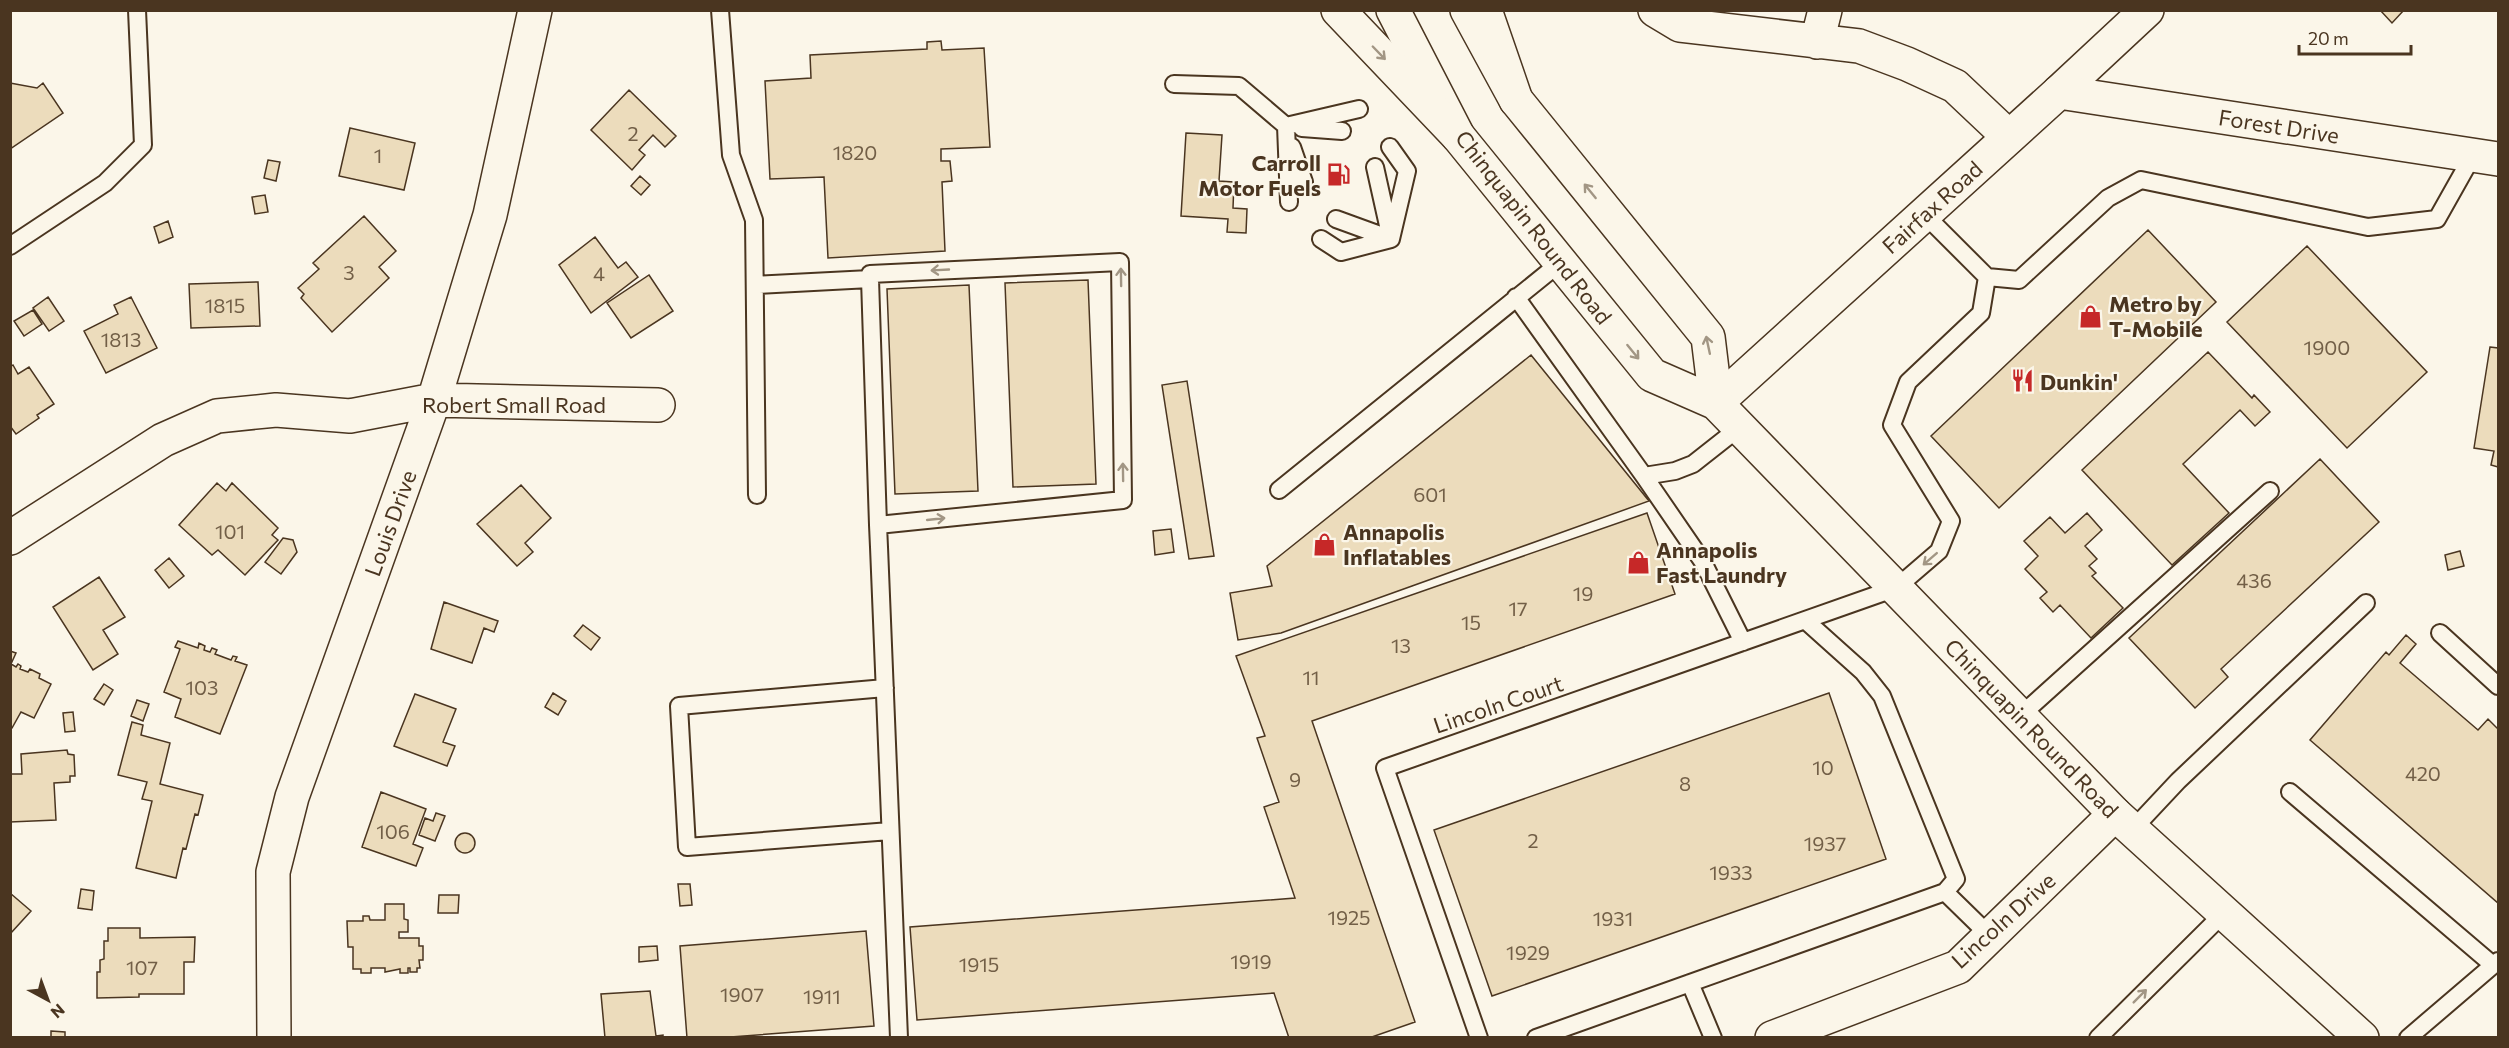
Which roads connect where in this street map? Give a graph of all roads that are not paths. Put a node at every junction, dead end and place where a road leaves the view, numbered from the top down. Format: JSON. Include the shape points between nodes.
{"nodes":[{"id":1,"x":137,"y":10,"type":"edge"},
{"id":2,"x":535,"y":10,"type":"edge"},
{"id":3,"x":720,"y":10,"type":"edge"},
{"id":4,"x":1338,"y":10,"type":"edge"},
{"id":5,"x":1393,"y":10,"type":"edge"},
{"id":6,"x":1467,"y":10,"type":"edge"},
{"id":7,"x":1485,"y":10,"type":"edge"},
{"id":8,"x":1654,"y":10,"type":"edge"},
{"id":9,"x":1826,"y":10,"type":"edge"},
{"id":10,"x":2146,"y":10,"type":"edge"},
{"id":11,"x":1816,"y":42,"type":"junction"},
{"id":12,"x":1174,"y":84,"type":"dead end"},
{"id":13,"x":2059,"y":92,"type":"junction"},
{"id":14,"x":1516,"y":100,"type":"junction"},
{"id":15,"x":1359,"y":109,"type":"dead end"},
{"id":16,"x":1286,"y":126,"type":"junction"},
{"id":17,"x":1342,"y":131,"type":"dead end"},
{"id":18,"x":1458,"y":136,"type":"junction"},
{"id":19,"x":2009,"y":137,"type":"junction"},
{"id":20,"x":1390,"y":147,"type":"dead end"},
{"id":21,"x":2486,"y":157,"type":"edge"},
{"id":22,"x":1376,"y":167,"type":"dead end"},
{"id":23,"x":1304,"y":182,"type":"dead end"},
{"id":24,"x":1289,"y":202,"type":"dead end"},
{"id":25,"x":1924,"y":214,"type":"junction"},
{"id":26,"x":1336,"y":219,"type":"dead end"},
{"id":27,"x":1321,"y":239,"type":"dead end"},
{"id":28,"x":1391,"y":239,"type":"junction"},
{"id":29,"x":10,"y":246,"type":"edge"},
{"id":30,"x":1561,"y":262,"type":"junction"},
{"id":31,"x":1986,"y":277,"type":"junction"},
{"id":32,"x":870,"y":279,"type":"junction"},
{"id":33,"x":755,"y":285,"type":"junction"},
{"id":34,"x":1516,"y":297,"type":"junction"},
{"id":35,"x":434,"y":400,"type":"junction"},
{"id":36,"x":1716,"y":403,"type":"junction"},
{"id":37,"x":657,"y":405,"type":"dead end"},
{"id":38,"x":1740,"y":427,"type":"junction"},
{"id":39,"x":1644,"y":476,"type":"junction"},
{"id":40,"x":1279,"y":490,"type":"dead end"},
{"id":41,"x":2270,"y":491,"type":"dead end"},
{"id":42,"x":757,"y":495,"type":"dead end"},
{"id":43,"x":878,"y":525,"type":"junction"},
{"id":44,"x":10,"y":538,"type":"edge"},
{"id":45,"x":1896,"y":588,"type":"junction"},
{"id":46,"x":2366,"y":603,"type":"dead end"},
{"id":47,"x":1805,"y":620,"type":"junction"},
{"id":48,"x":2440,"y":633,"type":"dead end"},
{"id":49,"x":1743,"y":642,"type":"junction"},
{"id":50,"x":2499,"y":686,"type":"edge"},
{"id":51,"x":885,"y":688,"type":"junction"},
{"id":52,"x":2020,"y":716,"type":"junction"},
{"id":53,"x":2290,"y":792,"type":"dead end"},
{"id":54,"x":2124,"y":822,"type":"junction"},
{"id":55,"x":890,"y":831,"type":"junction"},
{"id":56,"x":1945,"y":891,"type":"junction"},
{"id":57,"x":2224,"y":913,"type":"junction"},
{"id":58,"x":1990,"y":936,"type":"junction"},
{"id":59,"x":2496,"y":963,"type":"edge"},
{"id":60,"x":1690,"y":983,"type":"junction"},
{"id":61,"x":1793,"y":1034,"type":"edge"},
{"id":62,"x":274,"y":1038,"type":"edge"},
{"id":63,"x":899,"y":1038,"type":"edge"},
{"id":64,"x":1479,"y":1038,"type":"edge"},
{"id":65,"x":1536,"y":1038,"type":"edge"},
{"id":66,"x":1713,"y":1038,"type":"edge"},
{"id":67,"x":2098,"y":1038,"type":"edge"},
{"id":68,"x":2362,"y":1038,"type":"edge"},
{"id":69,"x":2408,"y":1038,"type":"edge"}],
"edges":[{"from":1,"to":29,"type":"lane","via":[[143,145],[105,183]]},
{"from":2,"to":35,"type":"street","name":"Louis Drive","via":[[490,215]]},
{"from":3,"to":33,"type":"lane","via":[[731,155],[754,220]]},
{"from":4,"to":18,"type":"street","one_way":true},
{"from":5,"to":18,"type":"street","name":"Chinquapin Round Road"},
{"from":6,"to":14,"type":"street"},
{"from":7,"to":14,"type":"street"},
{"from":8,"to":11,"type":"street","via":[[1680,26]]},
{"from":9,"to":11,"type":"street"},
{"from":10,"to":13,"type":"street","name":"Fairfax Road"},
{"from":11,"to":19,"type":"street","via":[[1859,46],[1955,86]]},
{"from":12,"to":16,"type":"lane","via":[[1239,86]]},
{"from":13,"to":19,"type":"street","name":"Fairfax Road"},
{"from":13,"to":21,"type":"street","name":"Forest Drive"},
{"from":36,"to":14,"type":"street","one_way":true,"via":[[1708,338]]},
{"from":15,"to":16,"type":"lane"},
{"from":16,"to":17,"type":"lane"},
{"from":16,"to":23,"type":"lane"},
{"from":16,"to":24,"type":"lane"},
{"from":18,"to":30,"type":"street","name":"Chinquapin Round Road"},
{"from":19,"to":25,"type":"street","name":"Fairfax Road"},
{"from":20,"to":28,"type":"lane","via":[[1407,171]]},
{"from":21,"to":31,"type":"lane","via":[[2437,219],[2368,227],[2141,180],[2108,198],[2019,280]]},
{"from":22,"to":28,"type":"lane"},
{"from":25,"to":31,"type":"lane"},
{"from":25,"to":36,"type":"street","name":"Fairfax Road"},
{"from":26,"to":28,"type":"lane"},
{"from":27,"to":28,"type":"lane","via":[[1341,252]]},
{"from":30,"to":34,"type":"lane"},
{"from":30,"to":36,"type":"street","name":"Chinquapin Round Road","one_way":true,"via":[[1652,375]]},
{"from":31,"to":45,"type":"lane","one_way":true,"via":[[1982,313],[1908,382],[1892,425],[1951,521],[1939,551]]},
{"from":32,"to":33,"type":"lane"},
{"from":32,"to":43,"type":"lane"},
{"from":43,"to":32,"type":"lane","one_way":true,"via":[[1123,500],[1120,262],[870,273]]},
{"from":33,"to":42,"type":"lane"},
{"from":34,"to":39,"type":"lane"},
{"from":34,"to":40,"type":"lane"},
{"from":35,"to":37,"type":"street","name":"Robert Small Road"},
{"from":35,"to":44,"type":"street","name":"Robert Small Road","via":[[350,416],[276,410],[217,416],[163,440]]},
{"from":35,"to":62,"type":"street","name":"Louis Drive","via":[[292,797],[273,872]]},
{"from":36,"to":38,"type":"street","name":"Chinquapin Round Road"},
{"from":38,"to":39,"type":"lane","via":[[1693,464]]},
{"from":38,"to":45,"type":"street","name":"Chinquapin Round Road"},
{"from":39,"to":49,"type":"lane","via":[[1703,562]]},
{"from":41,"to":52,"type":"lane"},
{"from":43,"to":51,"type":"lane"},
{"from":45,"to":47,"type":"lane","name":"Lincoln Court"},
{"from":45,"to":52,"type":"street","name":"Chinquapin Round Road"},
{"from":46,"to":54,"type":"lane","via":[[2178,781]]},
{"from":47,"to":49,"type":"lane","name":"Lincoln Court"},
{"from":47,"to":56,"type":"lane","via":[[1863,672],[1882,696],[1956,879]]},
{"from":48,"to":50,"type":"lane"},
{"from":49,"to":64,"type":"lane","name":"Lincoln Court","via":[[1385,768]]},
{"from":51,"to":55,"type":"lane"},
{"from":51,"to":55,"type":"lane","via":[[679,706],[687,847]]},
{"from":52,"to":54,"type":"street","name":"Chinquapin Round Road"},
{"from":53,"to":59,"type":"lane"},
{"from":54,"to":57,"type":"street","name":"Chinquapin Round Road"},
{"from":54,"to":58,"type":"street","name":"Lincoln Drive"},
{"from":55,"to":63,"type":"lane"},
{"from":56,"to":58,"type":"lane"},
{"from":56,"to":60,"type":"lane"},
{"from":67,"to":57,"type":"lane","one_way":true},
{"from":57,"to":68,"type":"street","name":"Chinquapin Round Road"},
{"from":58,"to":61,"type":"street","name":"Lincoln Drive","via":[[1958,968]]},
{"from":59,"to":69,"type":"lane"},
{"from":60,"to":65,"type":"lane"},
{"from":60,"to":66,"type":"lane"}]}
